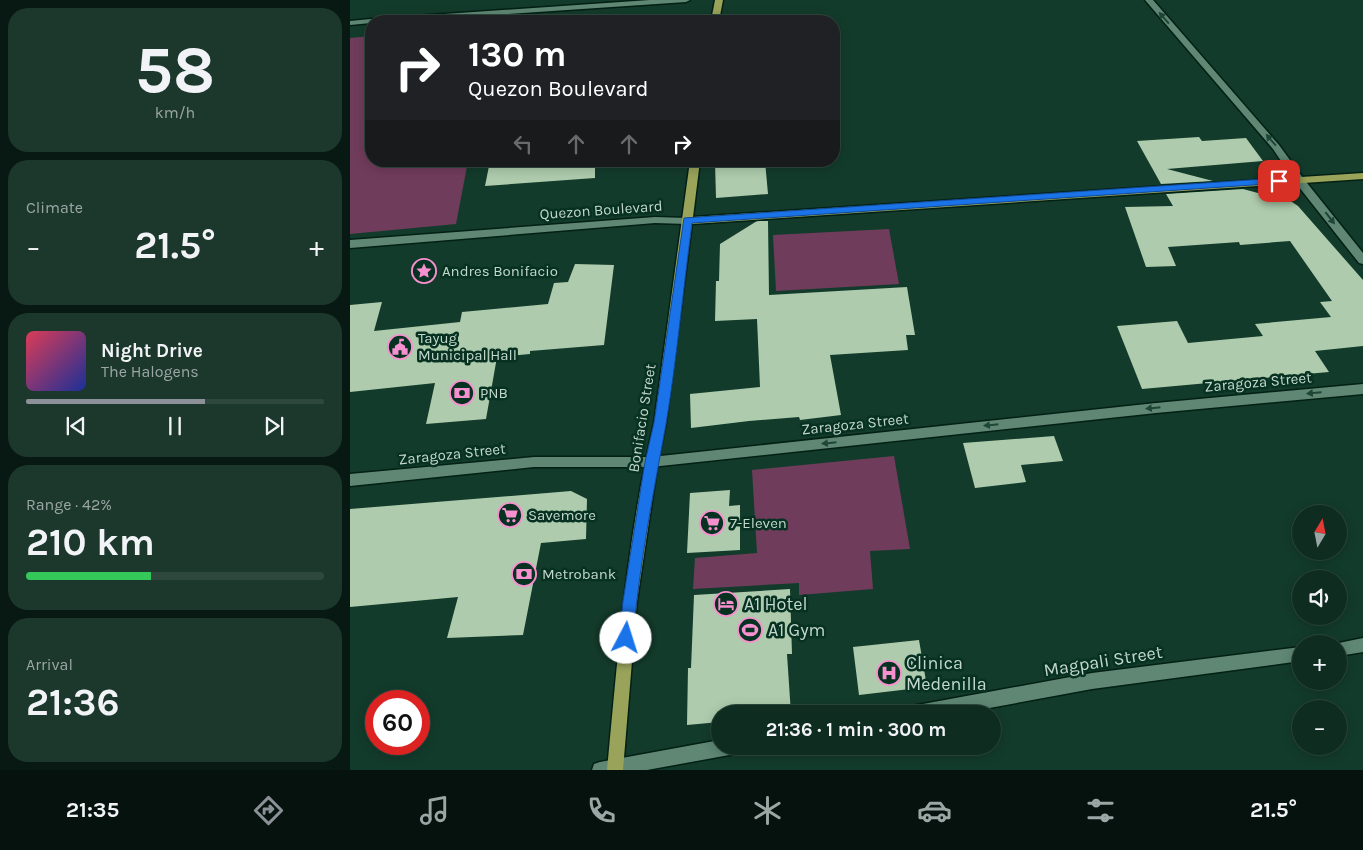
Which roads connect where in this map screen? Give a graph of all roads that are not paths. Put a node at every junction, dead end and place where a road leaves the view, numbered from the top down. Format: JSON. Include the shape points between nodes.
{"nodes":[{"id":1,"x":686,"y":0,"type":"edge"},
{"id":2,"x":719,"y":0,"type":"edge"},
{"id":3,"x":1149,"y":0,"type":"edge"},
{"id":4,"x":462,"y":15,"type":"edge"},
{"id":5,"x":716,"y":15,"type":"edge"},
{"id":6,"x":365,"y":22,"type":"edge"},
{"id":7,"x":350,"y":23,"type":"edge"},
{"id":8,"x":694,"y":167,"type":"edge"},
{"id":9,"x":1363,"y":176,"type":"edge"},
{"id":10,"x":1299,"y":180,"type":"junction"},
{"id":11,"x":687,"y":221,"type":"junction"},
{"id":12,"x":350,"y":244,"type":"edge"},
{"id":13,"x":1363,"y":260,"type":"edge"},
{"id":14,"x":1363,"y":389,"type":"edge"},
{"id":15,"x":651,"y":462,"type":"junction"},
{"id":16,"x":350,"y":480,"type":"edge"},
{"id":17,"x":1363,"y":646,"type":"edge"},
{"id":18,"x":1347,"y":648,"type":"edge"},
{"id":19,"x":1292,"y":655,"type":"edge"},
{"id":20,"x":961,"y":705,"type":"edge"},
{"id":21,"x":711,"y":750,"type":"edge"},
{"id":22,"x":610,"y":769,"type":"edge"}],
"edges":[{"from":1,"to":4,"type":"street"},
{"from":2,"to":5,"type":"main road"},
{"from":10,"to":3,"type":"street","one_way":true,"via":[[1276,147]]},
{"from":6,"to":7,"type":"street"},
{"from":8,"to":11,"type":"main road","name":"Bonifacio Street"},
{"from":9,"to":10,"type":"main road","name":"Quezon Boulevard"},
{"from":10,"to":11,"type":"main road","name":"Quezon Boulevard"},
{"from":10,"to":13,"type":"street","one_way":true},
{"from":11,"to":12,"type":"street","name":"Quezon Boulevard","via":[[655,220]]},
{"from":11,"to":15,"type":"main road","name":"Bonifacio Street","via":[[660,423]]},
{"from":14,"to":15,"type":"street","name":"Zaragoza Street","one_way":true},
{"from":15,"to":16,"type":"street","name":"Zaragoza Street","via":[[534,462]]},
{"from":15,"to":22,"type":"main road","name":"Bonifacio Street"},
{"from":17,"to":18,"type":"street"},
{"from":19,"to":20,"type":"street","name":"Magpali Street","via":[[1092,681]]},
{"from":21,"to":22,"type":"street"}]}
